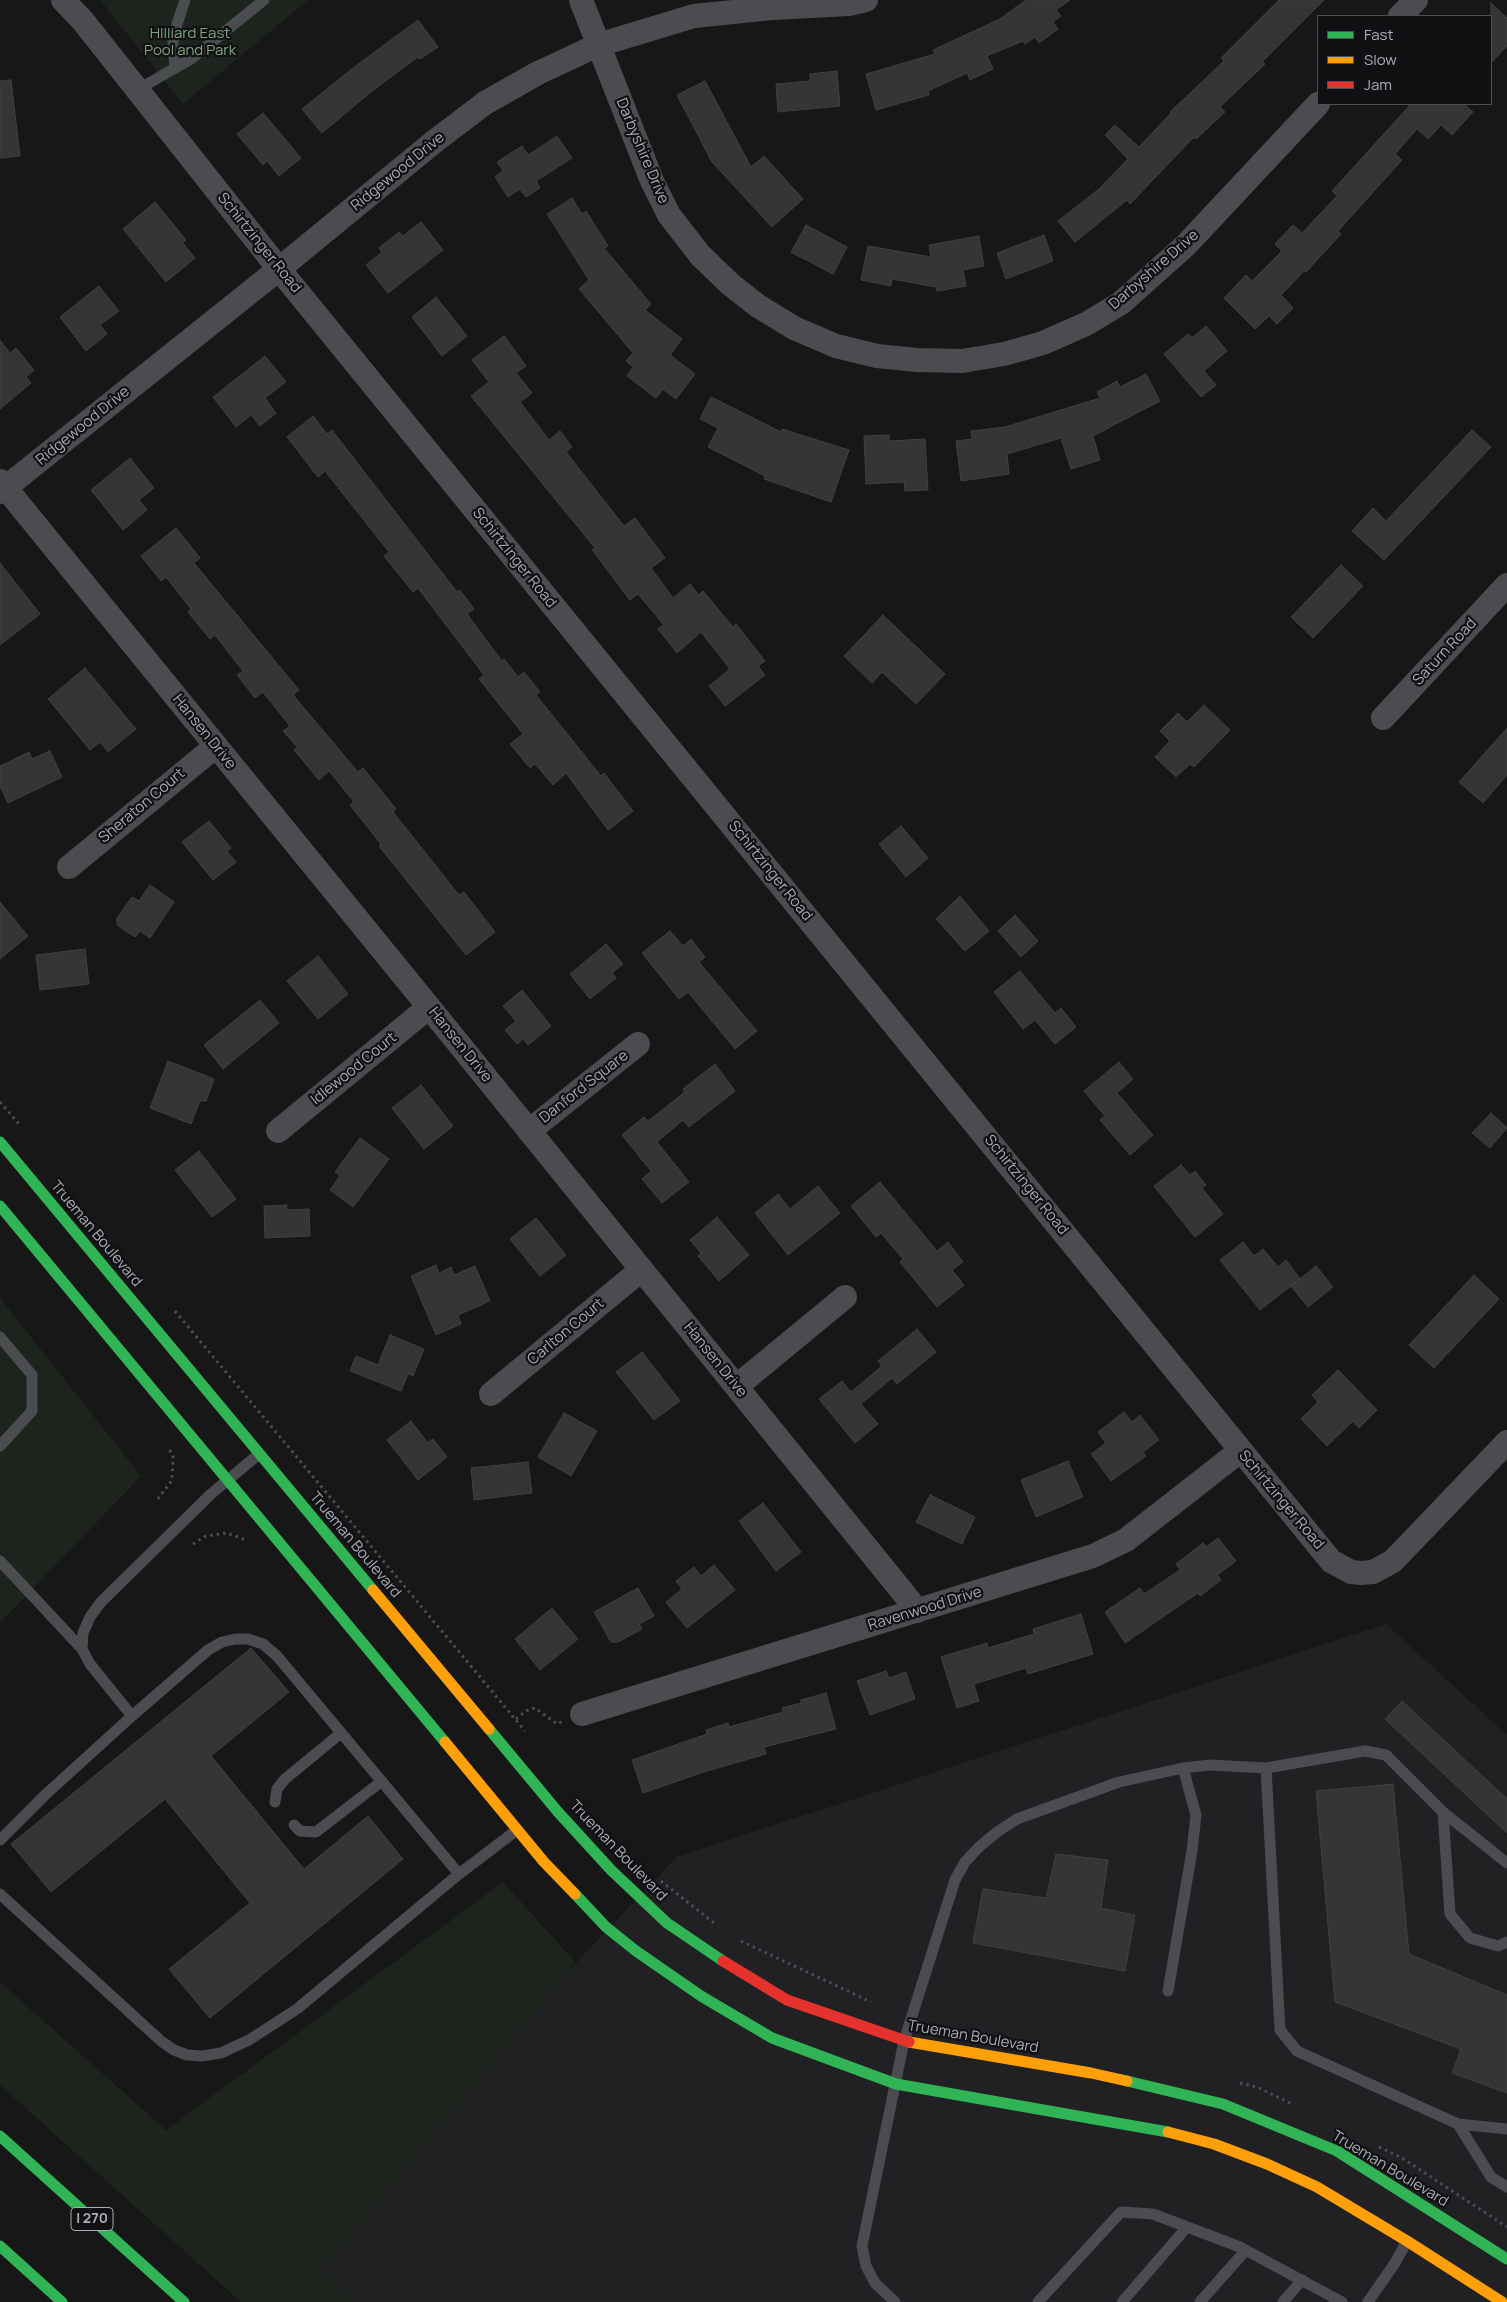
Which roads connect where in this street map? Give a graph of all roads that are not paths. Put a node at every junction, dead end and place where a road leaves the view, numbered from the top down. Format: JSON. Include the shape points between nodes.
{"nodes":[{"id":1,"x":64,"y":0,"type":"edge"},
{"id":2,"x":185,"y":0,"type":"edge"},
{"id":3,"x":264,"y":0,"type":"edge"},
{"id":4,"x":581,"y":0,"type":"edge"},
{"id":5,"x":866,"y":0,"type":"edge"},
{"id":6,"x":1416,"y":0,"type":"edge"},
{"id":7,"x":1401,"y":15,"type":"edge"},
{"id":8,"x":598,"y":45,"type":"junction"},
{"id":9,"x":175,"y":68,"type":"junction"},
{"id":10,"x":137,"y":90,"type":"junction"},
{"id":11,"x":1317,"y":105,"type":"edge"},
{"id":12,"x":279,"y":269,"type":"junction"},
{"id":13,"x":2,"y":487,"type":"edge"},
{"id":14,"x":1507,"y":586,"type":"edge"},
{"id":15,"x":1383,"y":718,"type":"dead end"},
{"id":16,"x":216,"y":746,"type":"junction"},
{"id":17,"x":69,"y":867,"type":"dead end"},
{"id":18,"x":429,"y":1007,"type":"junction"},
{"id":19,"x":638,"y":1044,"type":"dead end"},
{"id":20,"x":278,"y":1131,"type":"dead end"},
{"id":21,"x":529,"y":1131,"type":"junction"},
{"id":22,"x":0,"y":1142,"type":"edge"},
{"id":23,"x":0,"y":1206,"type":"edge"},
{"id":24,"x":641,"y":1270,"type":"junction"},
{"id":25,"x":845,"y":1297,"type":"dead end"},
{"id":26,"x":0,"y":1338,"type":"edge"},
{"id":27,"x":737,"y":1386,"type":"junction"},
{"id":28,"x":491,"y":1394,"type":"dead end"},
{"id":29,"x":1507,"y":1442,"type":"edge"},
{"id":30,"x":0,"y":1446,"type":"edge"},
{"id":31,"x":1240,"y":1451,"type":"junction"},
{"id":32,"x":259,"y":1454,"type":"junction"},
{"id":33,"x":228,"y":1479,"type":"junction"},
{"id":34,"x":2,"y":1566,"type":"edge"},
{"id":35,"x":918,"y":1611,"type":"junction"},
{"id":36,"x":82,"y":1649,"type":"junction"},
{"id":37,"x":582,"y":1714,"type":"road end"},
{"id":38,"x":132,"y":1716,"type":"junction"},
{"id":39,"x":341,"y":1733,"type":"junction"},
{"id":40,"x":1183,"y":1768,"type":"junction"},
{"id":41,"x":1266,"y":1768,"type":"junction"},
{"id":42,"x":382,"y":1781,"type":"junction"},
{"id":43,"x":274,"y":1802,"type":"dead end"},
{"id":44,"x":1443,"y":1812,"type":"junction"},
{"id":45,"x":294,"y":1825,"type":"dead end"},
{"id":46,"x":517,"y":1830,"type":"junction"},
{"id":47,"x":0,"y":1840,"type":"edge"},
{"id":48,"x":1507,"y":1863,"type":"edge"},
{"id":49,"x":459,"y":1874,"type":"junction"},
{"id":50,"x":0,"y":1894,"type":"edge"},
{"id":51,"x":1507,"y":1942,"type":"edge"},
{"id":52,"x":1168,"y":1991,"type":"dead end"},
{"id":53,"x":904,"y":2041,"type":"junction"},
{"id":54,"x":896,"y":2084,"type":"junction"},
{"id":55,"x":1458,"y":2124,"type":"junction"},
{"id":56,"x":1507,"y":2129,"type":"edge"},
{"id":57,"x":0,"y":2136,"type":"edge"},
{"id":58,"x":1507,"y":2187,"type":"edge"},
{"id":59,"x":1187,"y":2227,"type":"junction"},
{"id":60,"x":1406,"y":2241,"type":"junction"},
{"id":61,"x":0,"y":2246,"type":"edge"},
{"id":62,"x":1246,"y":2250,"type":"junction"},
{"id":63,"x":1507,"y":2259,"type":"edge"},
{"id":64,"x":1302,"y":2280,"type":"junction"},
{"id":65,"x":62,"y":2302,"type":"edge"},
{"id":66,"x":184,"y":2302,"type":"edge"},
{"id":67,"x":895,"y":2302,"type":"edge"},
{"id":68,"x":1038,"y":2302,"type":"edge"},
{"id":69,"x":1122,"y":2302,"type":"edge"},
{"id":70,"x":1200,"y":2302,"type":"edge"},
{"id":71,"x":1283,"y":2302,"type":"edge"},
{"id":72,"x":1342,"y":2302,"type":"edge"},
{"id":73,"x":1368,"y":2302,"type":"edge"},
{"id":74,"x":1502,"y":2302,"type":"edge"}],
"edges":[{"from":1,"to":10,"type":"street","name":"Schirtzinger Road"},
{"from":2,"to":9,"type":"lane","via":[[173,42]]},
{"from":3,"to":9,"type":"lane","via":[[191,59]]},
{"from":4,"to":8,"type":"street","name":"Darbyshire Drive"},
{"from":5,"to":8,"type":"street","name":"Ridgewood Drive","via":[[694,16]]},
{"from":6,"to":7,"type":"street"},
{"from":8,"to":11,"type":"street","name":"Darbyshire Drive","via":[[652,182],[670,214],[700,254],[730,284],[794,328],[836,346],[877,356],[917,360],[962,361],[1004,354],[1086,324],[1121,303],[1186,245]]},
{"from":8,"to":12,"type":"street","name":"Ridgewood Drive","via":[[485,103]]},
{"from":9,"to":10,"type":"lane"},
{"from":10,"to":12,"type":"street","name":"Schirtzinger Road"},
{"from":12,"to":13,"type":"street","name":"Ridgewood Drive"},
{"from":12,"to":31,"type":"street","name":"Schirtzinger Road","via":[[958,1100]]},
{"from":13,"to":16,"type":"street","name":"Hansen Drive"},
{"from":14,"to":15,"type":"street","name":"Saturn Road"},
{"from":16,"to":17,"type":"street","name":"Sheraton Court"},
{"from":16,"to":18,"type":"street","name":"Hansen Drive"},
{"from":18,"to":20,"type":"street","name":"Idlewood Court"},
{"from":18,"to":21,"type":"street","name":"Hansen Drive"},
{"from":19,"to":21,"type":"street","name":"Danford Square"},
{"from":21,"to":24,"type":"street","name":"Hansen Drive"},
{"from":22,"to":32,"type":"main road","name":"Trueman Boulevard"},
{"from":23,"to":33,"type":"main road"},
{"from":24,"to":27,"type":"street","name":"Hansen Drive"},
{"from":24,"to":28,"type":"street","name":"Carlton Court"},
{"from":25,"to":27,"type":"street"},
{"from":26,"to":30,"type":"lane","via":[[32,1376],[32,1411]]},
{"from":27,"to":35,"type":"street","name":"Hansen Drive"},
{"from":29,"to":31,"type":"street","name":"Schirtzinger Road","via":[[1393,1561],[1373,1572],[1361,1573],[1351,1572],[1331,1561]]},
{"from":31,"to":35,"type":"street","name":"Ravenwood Drive","via":[[1118,1544],[1062,1567]]},
{"from":32,"to":33,"type":"lane"},
{"from":32,"to":53,"type":"main road","name":"Trueman Boulevard","via":[[494,1736],[611,1870],[667,1923],[787,2000]]},
{"from":33,"to":36,"type":"lane","via":[[101,1602],[86,1625]]},
{"from":33,"to":46,"type":"main road"},
{"from":34,"to":36,"type":"lane"},
{"from":35,"to":37,"type":"street","name":"Ravenwood Drive"},
{"from":36,"to":38,"type":"lane","via":[[90,1664]]},
{"from":38,"to":39,"type":"lane","via":[[208,1650],[228,1640],[248,1639],[263,1644],[277,1656]]},
{"from":38,"to":47,"type":"lane"},
{"from":39,"to":42,"type":"lane"},
{"from":39,"to":43,"type":"lane","via":[[285,1779],[277,1789]]},
{"from":40,"to":41,"type":"lane","via":[[1210,1765]]},
{"from":40,"to":52,"type":"lane","via":[[1196,1815]]},
{"from":40,"to":53,"type":"lane","via":[[1119,1782],[1017,1819],[979,1847],[955,1880]]},
{"from":41,"to":44,"type":"lane","via":[[1365,1751],[1386,1755]]},
{"from":41,"to":55,"type":"lane","via":[[1280,2030],[1297,2051]]},
{"from":42,"to":45,"type":"lane","via":[[316,1832],[300,1831]]},
{"from":42,"to":49,"type":"lane"},
{"from":44,"to":48,"type":"lane"},
{"from":44,"to":51,"type":"lane","via":[[1450,1914],[1470,1938],[1498,1946]]},
{"from":46,"to":49,"type":"lane"},
{"from":46,"to":54,"type":"main road","via":[[606,1928],[701,1996],[772,2038]]},
{"from":49,"to":50,"type":"lane","via":[[297,2009],[250,2040],[221,2053],[202,2056],[187,2055],[160,2041]]},
{"from":53,"to":54,"type":"lane"},
{"from":53,"to":63,"type":"main road","name":"Trueman Boulevard","via":[[1091,2074],[1222,2104],[1337,2151]]},
{"from":54,"to":60,"type":"main road","via":[[1151,2128],[1214,2144],[1317,2187]]},
{"from":54,"to":67,"type":"lane","via":[[862,2246],[866,2266],[875,2283]]},
{"from":55,"to":56,"type":"lane"},
{"from":55,"to":58,"type":"lane","via":[[1491,2177]]},
{"from":57,"to":66,"type":"main road","number":"I 270"},
{"from":59,"to":62,"type":"lane"},
{"from":59,"to":68,"type":"lane","via":[[1153,2214],[1121,2212]]},
{"from":59,"to":69,"type":"lane"},
{"from":60,"to":73,"type":"lane"},
{"from":60,"to":74,"type":"main road"},
{"from":61,"to":65,"type":"main road"},
{"from":62,"to":64,"type":"lane"},
{"from":62,"to":70,"type":"lane"},
{"from":64,"to":71,"type":"lane"},
{"from":64,"to":72,"type":"lane"}]}
